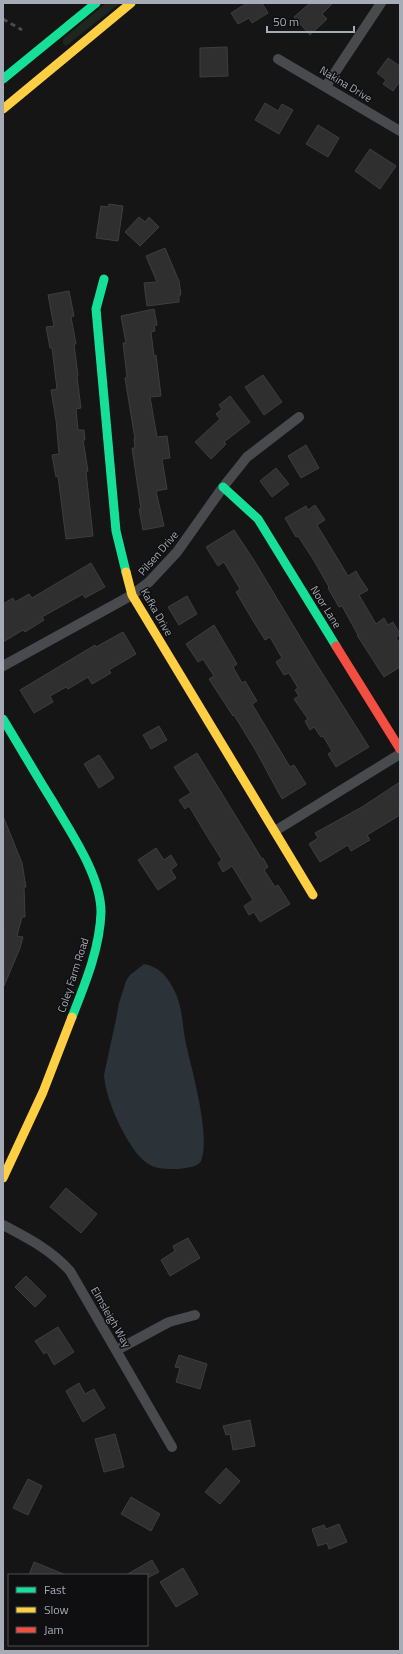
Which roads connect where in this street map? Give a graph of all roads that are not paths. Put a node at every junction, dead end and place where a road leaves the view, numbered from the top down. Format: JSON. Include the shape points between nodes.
{"nodes":[{"id":1,"x":96,"y":3,"type":"edge"},
{"id":2,"x":131,"y":3,"type":"edge"},
{"id":3,"x":381,"y":3,"type":"edge"},
{"id":4,"x":278,"y":59,"type":"dead end"},
{"id":5,"x":3,"y":79,"type":"edge"},
{"id":6,"x":326,"y":86,"type":"junction"},
{"id":7,"x":3,"y":108,"type":"edge"},
{"id":8,"x":400,"y":131,"type":"edge"},
{"id":9,"x":104,"y":279,"type":"dead end"},
{"id":10,"x":299,"y":417,"type":"dead end"},
{"id":11,"x":223,"y":487,"type":"junction"},
{"id":12,"x":132,"y":595,"type":"junction"},
{"id":13,"x":3,"y":666,"type":"edge"},
{"id":14,"x":3,"y":719,"type":"edge"},
{"id":15,"x":400,"y":749,"type":"edge"},
{"id":16,"x":400,"y":754,"type":"edge"},
{"id":17,"x":275,"y":832,"type":"junction"},
{"id":18,"x":313,"y":895,"type":"dead end"},
{"id":19,"x":3,"y":1178,"type":"edge"},
{"id":20,"x":3,"y":1225,"type":"edge"},
{"id":21,"x":195,"y":1315,"type":"dead end"},
{"id":22,"x":117,"y":1350,"type":"junction"},
{"id":23,"x":172,"y":1447,"type":"dead end"}],
"edges":[{"from":1,"to":5,"type":"main road"},
{"from":2,"to":7,"type":"main road"},
{"from":3,"to":6,"type":"street"},
{"from":4,"to":6,"type":"street","name":"Nakina Drive"},
{"from":6,"to":8,"type":"street","name":"Nakina Drive"},
{"from":9,"to":12,"type":"main road","name":"Kafka Drive","via":[[96,309],[116,531]]},
{"from":10,"to":11,"type":"street","name":"Pilsen Drive","via":[[247,457]]},
{"from":11,"to":12,"type":"street","name":"Pilsen Drive","via":[[177,552]]},
{"from":11,"to":15,"type":"main road","name":"Noor Lane","via":[[258,519]]},
{"from":12,"to":13,"type":"street","name":"Pilsen Drive"},
{"from":12,"to":17,"type":"main road","name":"Kafka Drive"},
{"from":14,"to":19,"type":"main road","name":"Coley Farm Road","via":[[84,855],[98,890],[101,911],[99,935],[86,980],[43,1092]]},
{"from":16,"to":17,"type":"street"},
{"from":17,"to":18,"type":"main road","name":"Kafka Drive"},
{"from":20,"to":22,"type":"street","name":"Elmsleigh Way","via":[[40,1245],[61,1261],[80,1287]]},
{"from":21,"to":22,"type":"street","via":[[170,1322]]},
{"from":22,"to":23,"type":"street","name":"Elmsleigh Way"}]}
